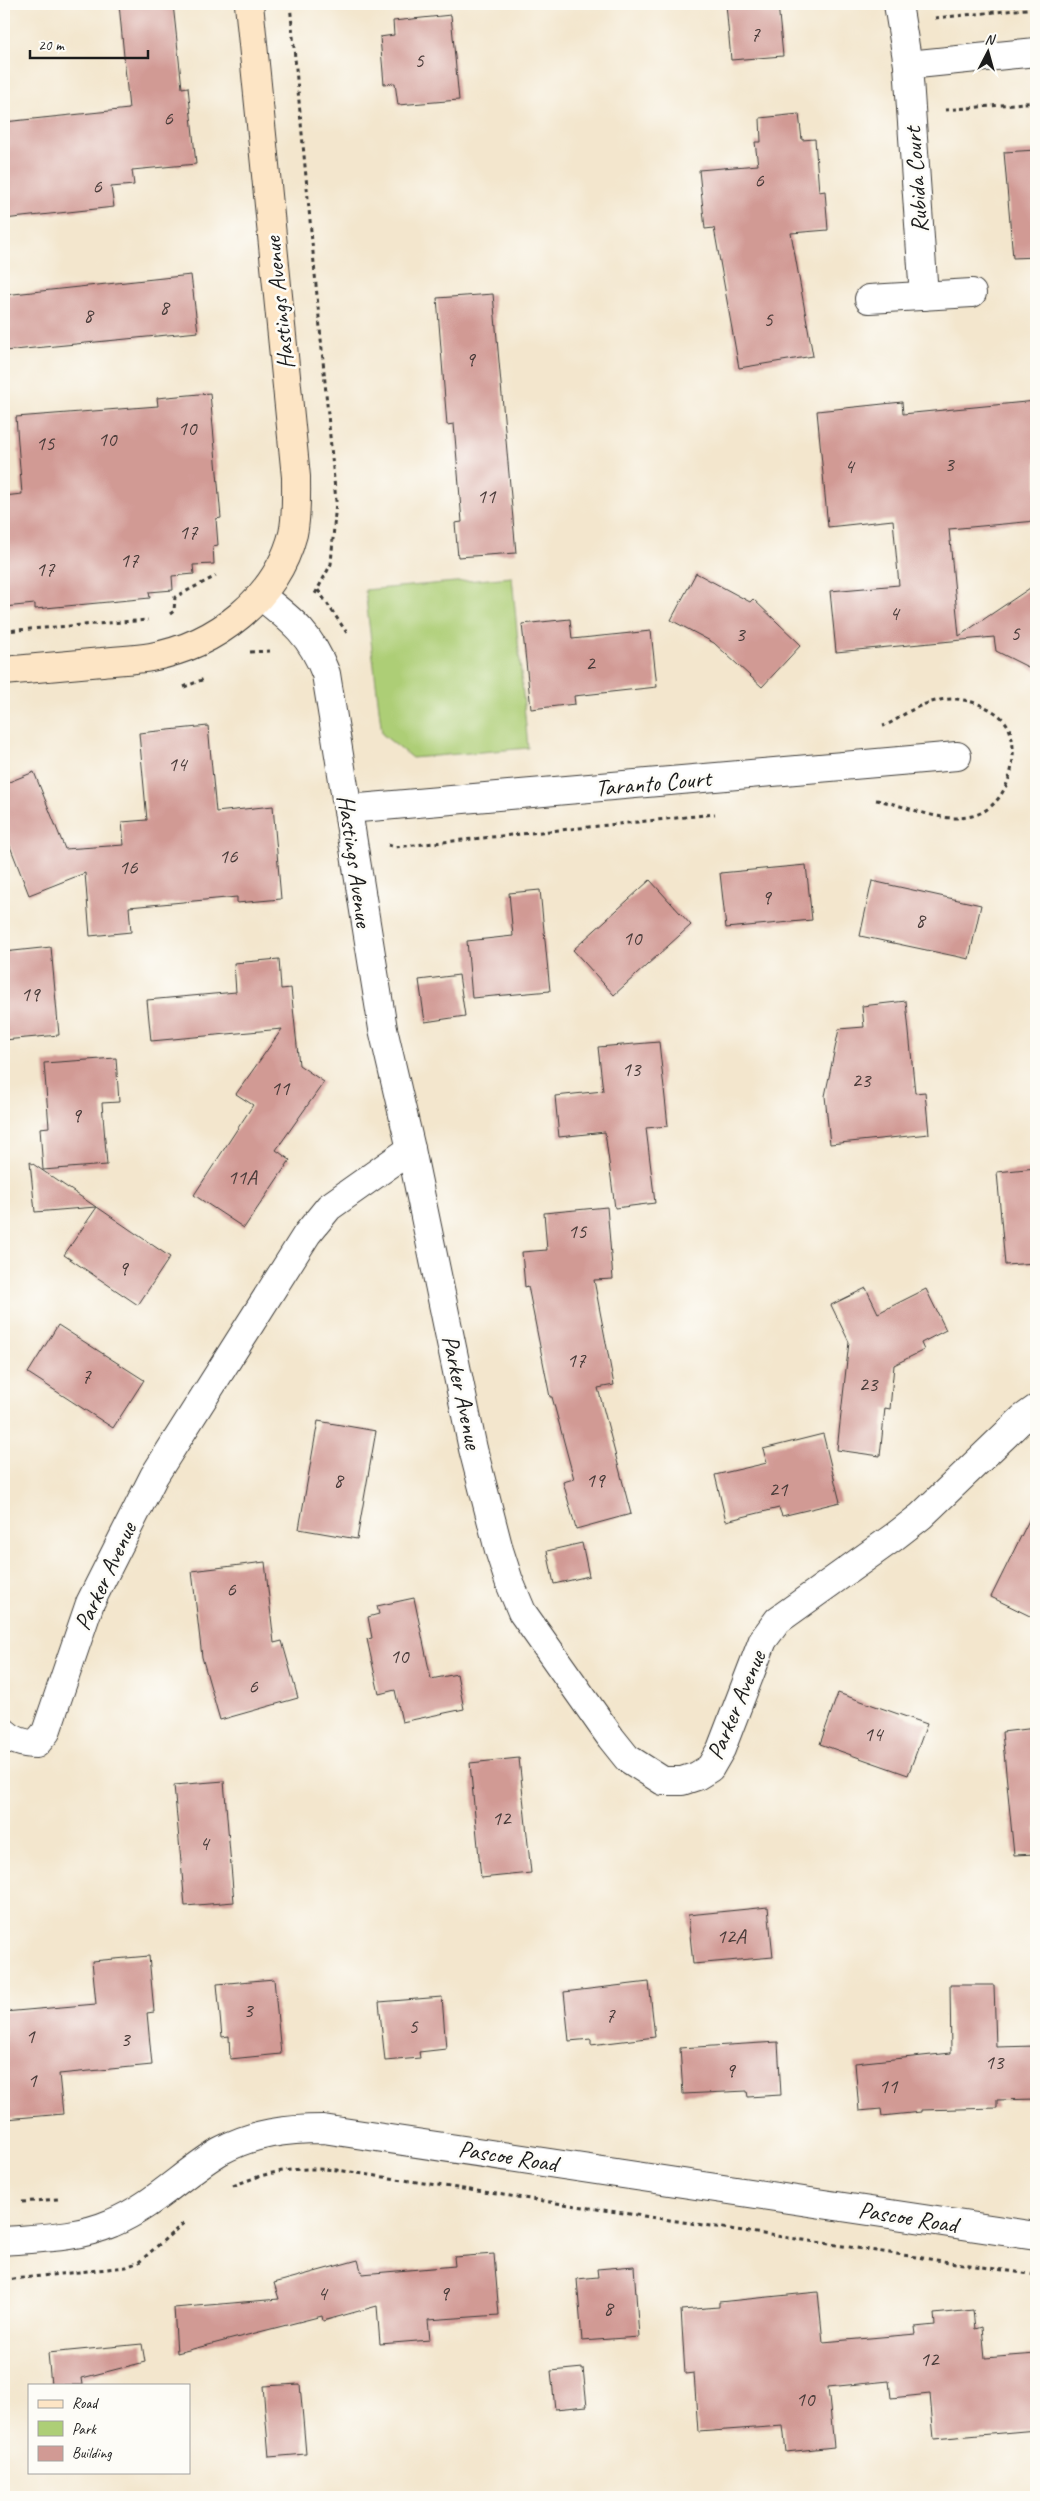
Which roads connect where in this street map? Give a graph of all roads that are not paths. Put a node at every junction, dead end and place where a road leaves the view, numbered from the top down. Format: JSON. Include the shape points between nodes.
{"nodes":[{"id":1,"x":249,"y":4,"type":"edge"},
{"id":2,"x":900,"y":12,"type":"edge"},
{"id":3,"x":1036,"y":52,"type":"edge"},
{"id":4,"x":908,"y":64,"type":"junction"},
{"id":5,"x":972,"y":293,"type":"dead end"},
{"id":6,"x":924,"y":296,"type":"junction"},
{"id":7,"x":870,"y":299,"type":"dead end"},
{"id":8,"x":262,"y":596,"type":"junction"},
{"id":9,"x":4,"y":671,"type":"edge"},
{"id":10,"x":957,"y":756,"type":"dead end"},
{"id":11,"x":348,"y":809,"type":"junction"},
{"id":12,"x":411,"y":1149,"type":"junction"},
{"id":13,"x":1036,"y":1409,"type":"edge"},
{"id":14,"x":4,"y":1732,"type":"edge"},
{"id":15,"x":1036,"y":2236,"type":"edge"},
{"id":16,"x":4,"y":2242,"type":"edge"}],
"edges":[{"from":1,"to":8,"type":"main road","name":"Hastings Avenue","via":[[296,477],[293,533],[277,574]]},
{"from":2,"to":4,"type":"street","name":"Rubida Court"},
{"from":3,"to":4,"type":"street"},
{"from":4,"to":6,"type":"street","name":"Rubida Court"},
{"from":5,"to":6,"type":"street"},
{"from":6,"to":7,"type":"street"},
{"from":8,"to":9,"type":"main road","name":"Hastings Avenue","via":[[216,632],[178,650],[151,658]]},
{"from":8,"to":11,"type":"street","name":"Hastings Avenue","via":[[299,626],[320,658],[326,674]]},
{"from":10,"to":11,"type":"street","name":"Taranto Court"},
{"from":11,"to":12,"type":"street","name":"Hastings Avenue","via":[[378,1003]]},
{"from":12,"to":13,"type":"street","name":"Parker Avenue","via":[[478,1467],[508,1581],[522,1612],[610,1738],[627,1758],[663,1781],[682,1781],[710,1768],[721,1750],[763,1640],[778,1620],[920,1516]]},
{"from":12,"to":14,"type":"street","name":"Parker Avenue","via":[[329,1207],[307,1234],[132,1516],[90,1603],[46,1732],[36,1744],[30,1744],[15,1740]]},
{"from":15,"to":16,"type":"street","name":"Pascoe Road","via":[[324,2129],[267,2133],[243,2140],[220,2152],[136,2212],[89,2232]]}]}
